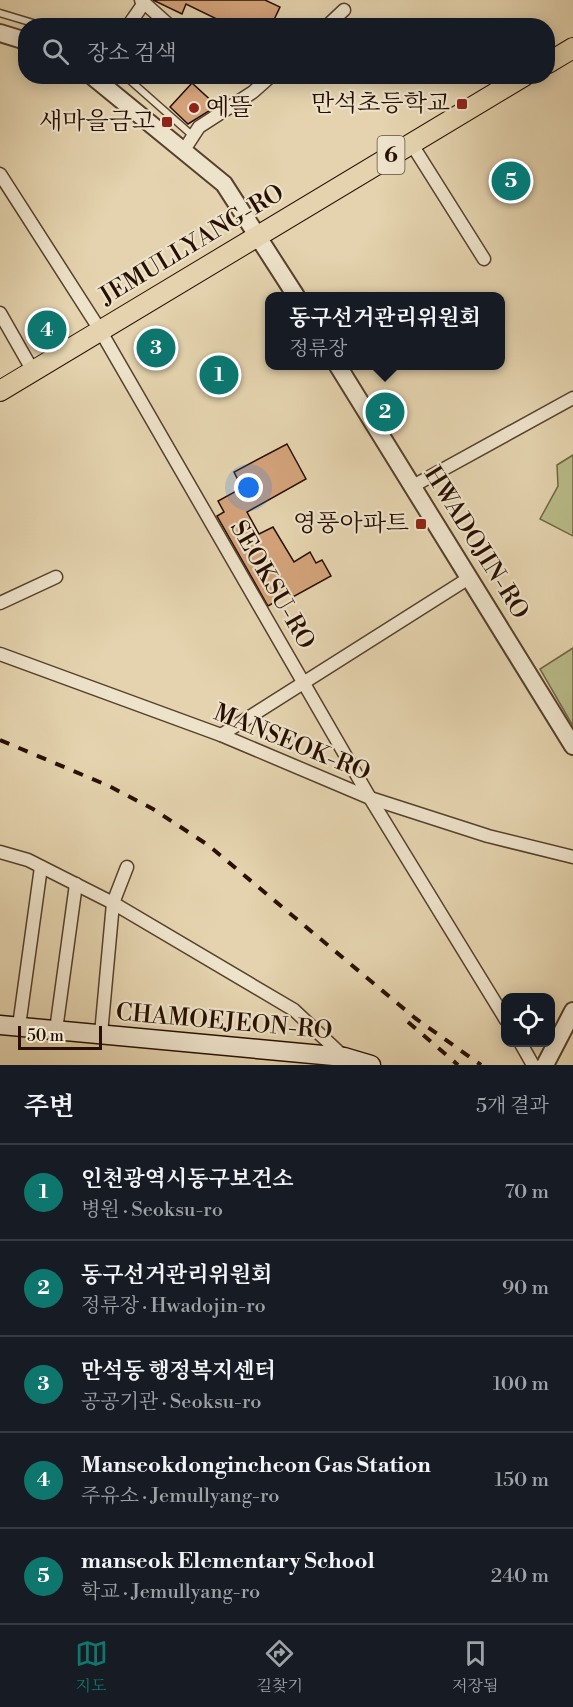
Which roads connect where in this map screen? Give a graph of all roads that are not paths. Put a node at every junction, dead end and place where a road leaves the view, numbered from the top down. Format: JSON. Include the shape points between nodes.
{"nodes":[{"id":1,"x":142,"y":2,"type":"edge"},
{"id":2,"x":344,"y":10,"type":"dead end"},
{"id":3,"x":0,"y":13,"type":"edge"},
{"id":4,"x":18,"y":18,"type":"edge"},
{"id":5,"x":133,"y":18,"type":"edge"},
{"id":6,"x":161,"y":18,"type":"edge"},
{"id":7,"x":336,"y":18,"type":"edge"},
{"id":8,"x":0,"y":33,"type":"edge"},
{"id":9,"x":18,"y":39,"type":"edge"},
{"id":10,"x":573,"y":48,"type":"edge"},
{"id":11,"x":555,"y":59,"type":"edge"},
{"id":12,"x":104,"y":84,"type":"edge"},
{"id":13,"x":132,"y":84,"type":"edge"},
{"id":14,"x":257,"y":84,"type":"edge"},
{"id":15,"x":510,"y":84,"type":"edge"},
{"id":16,"x":411,"y":142,"type":"junction"},
{"id":17,"x":189,"y":143,"type":"junction"},
{"id":18,"x":0,"y":174,"type":"edge"},
{"id":19,"x":258,"y":235,"type":"junction"},
{"id":20,"x":484,"y":259,"type":"dead end"},
{"id":21,"x":293,"y":292,"type":"edge"},
{"id":22,"x":0,"y":313,"type":"edge"},
{"id":23,"x":100,"y":330,"type":"junction"},
{"id":24,"x":340,"y":370,"type":"edge"},
{"id":25,"x":33,"y":371,"type":"junction"},
{"id":26,"x":0,"y":391,"type":"edge"},
{"id":27,"x":573,"y":398,"type":"edge"},
{"id":28,"x":413,"y":486,"type":"junction"},
{"id":29,"x":56,"y":577,"type":"dead end"},
{"id":30,"x":469,"y":578,"type":"junction"},
{"id":31,"x":0,"y":603,"type":"edge"},
{"id":32,"x":0,"y":654,"type":"edge"},
{"id":33,"x":305,"y":683,"type":"junction"},
{"id":34,"x":221,"y":735,"type":"junction"},
{"id":35,"x":573,"y":746,"type":"edge"},
{"id":36,"x":370,"y":798,"type":"junction"},
{"id":37,"x":0,"y":852,"type":"edge"},
{"id":38,"x":573,"y":857,"type":"edge"},
{"id":39,"x":41,"y":867,"type":"junction"},
{"id":40,"x":127,"y":867,"type":"dead end"},
{"id":41,"x":76,"y":884,"type":"junction"},
{"id":42,"x":113,"y":903,"type":"junction"},
{"id":43,"x":573,"y":1011,"type":"edge"},
{"id":44,"x":501,"y":1012,"type":"edge"},
{"id":45,"x":0,"y":1025,"type":"edge"},
{"id":46,"x":19,"y":1026,"type":"junction"},
{"id":47,"x":56,"y":1030,"type":"junction"},
{"id":48,"x":101,"y":1034,"type":"junction"},
{"id":49,"x":523,"y":1047,"type":"edge"},
{"id":50,"x":344,"y":1057,"type":"junction"},
{"id":51,"x":284,"y":1058,"type":"edge"},
{"id":52,"x":371,"y":1065,"type":"edge"},
{"id":53,"x":533,"y":1065,"type":"edge"},
{"id":54,"x":545,"y":1065,"type":"edge"}],
"edges":[{"from":1,"to":5,"type":"street"},
{"from":1,"to":6,"type":"street"},
{"from":2,"to":7,"type":"street"},
{"from":3,"to":4,"type":"lane"},
{"from":8,"to":9,"type":"street"},
{"from":10,"to":11,"type":"main road"},
{"from":12,"to":17,"type":"street"},
{"from":13,"to":17,"type":"lane"},
{"from":14,"to":17,"type":"street","via":[[199,127]]},
{"from":15,"to":16,"type":"main road","name":"JEMULLYANG-RO","number":"6"},
{"from":16,"to":19,"type":"main road","name":"JEMULLYANG-RO","number":"6"},
{"from":16,"to":20,"type":"street"},
{"from":17,"to":19,"type":"street","via":[[224,184]]},
{"from":18,"to":23,"type":"street","name":"SEOKSU-RO"},
{"from":19,"to":21,"type":"street"},
{"from":19,"to":23,"type":"main road","name":"JEMULLYANG-RO","number":"6"},
{"from":22,"to":25,"type":"street"},
{"from":23,"to":25,"type":"main road","name":"JEMULLYANG-RO","number":"6"},
{"from":23,"to":33,"type":"street","name":"SEOKSU-RO"},
{"from":24,"to":28,"type":"street","name":"HWADOJIN-RO"},
{"from":25,"to":26,"type":"main road","name":"JEMULLYANG-RO","number":"6"},
{"from":27,"to":28,"type":"street"},
{"from":28,"to":30,"type":"street","name":"HWADOJIN-RO"},
{"from":29,"to":31,"type":"street"},
{"from":30,"to":33,"type":"street"},
{"from":30,"to":35,"type":"street","name":"HWADOJIN-RO"},
{"from":32,"to":34,"type":"street","name":"MANSEOK-RO"},
{"from":33,"to":34,"type":"street"},
{"from":33,"to":36,"type":"street","name":"SEOKSU-RO"},
{"from":34,"to":36,"type":"street","name":"MANSEOK-RO"},
{"from":36,"to":38,"type":"street","name":"MANSEOK-RO","via":[[488,836]]},
{"from":36,"to":44,"type":"street","name":"SEOKSU-RO"},
{"from":37,"to":39,"type":"street"},
{"from":39,"to":41,"type":"street"},
{"from":39,"to":46,"type":"street"},
{"from":40,"to":42,"type":"street"},
{"from":41,"to":42,"type":"street"},
{"from":41,"to":47,"type":"street"},
{"from":42,"to":48,"type":"street"},
{"from":42,"to":50,"type":"street","via":[[294,1010]]},
{"from":43,"to":54,"type":"street"},
{"from":45,"to":46,"type":"main road","name":"CHAMOEJEON-RO"},
{"from":46,"to":47,"type":"main road","name":"CHAMOEJEON-RO"},
{"from":47,"to":48,"type":"main road","name":"CHAMOEJEON-RO"},
{"from":48,"to":51,"type":"main road","name":"CHAMOEJEON-RO"},
{"from":49,"to":53,"type":"street"},
{"from":50,"to":51,"type":"main road","name":"CHAMOEJEON-RO"},
{"from":50,"to":52,"type":"main road","name":"CHAMOEJEON-RO"}]}
